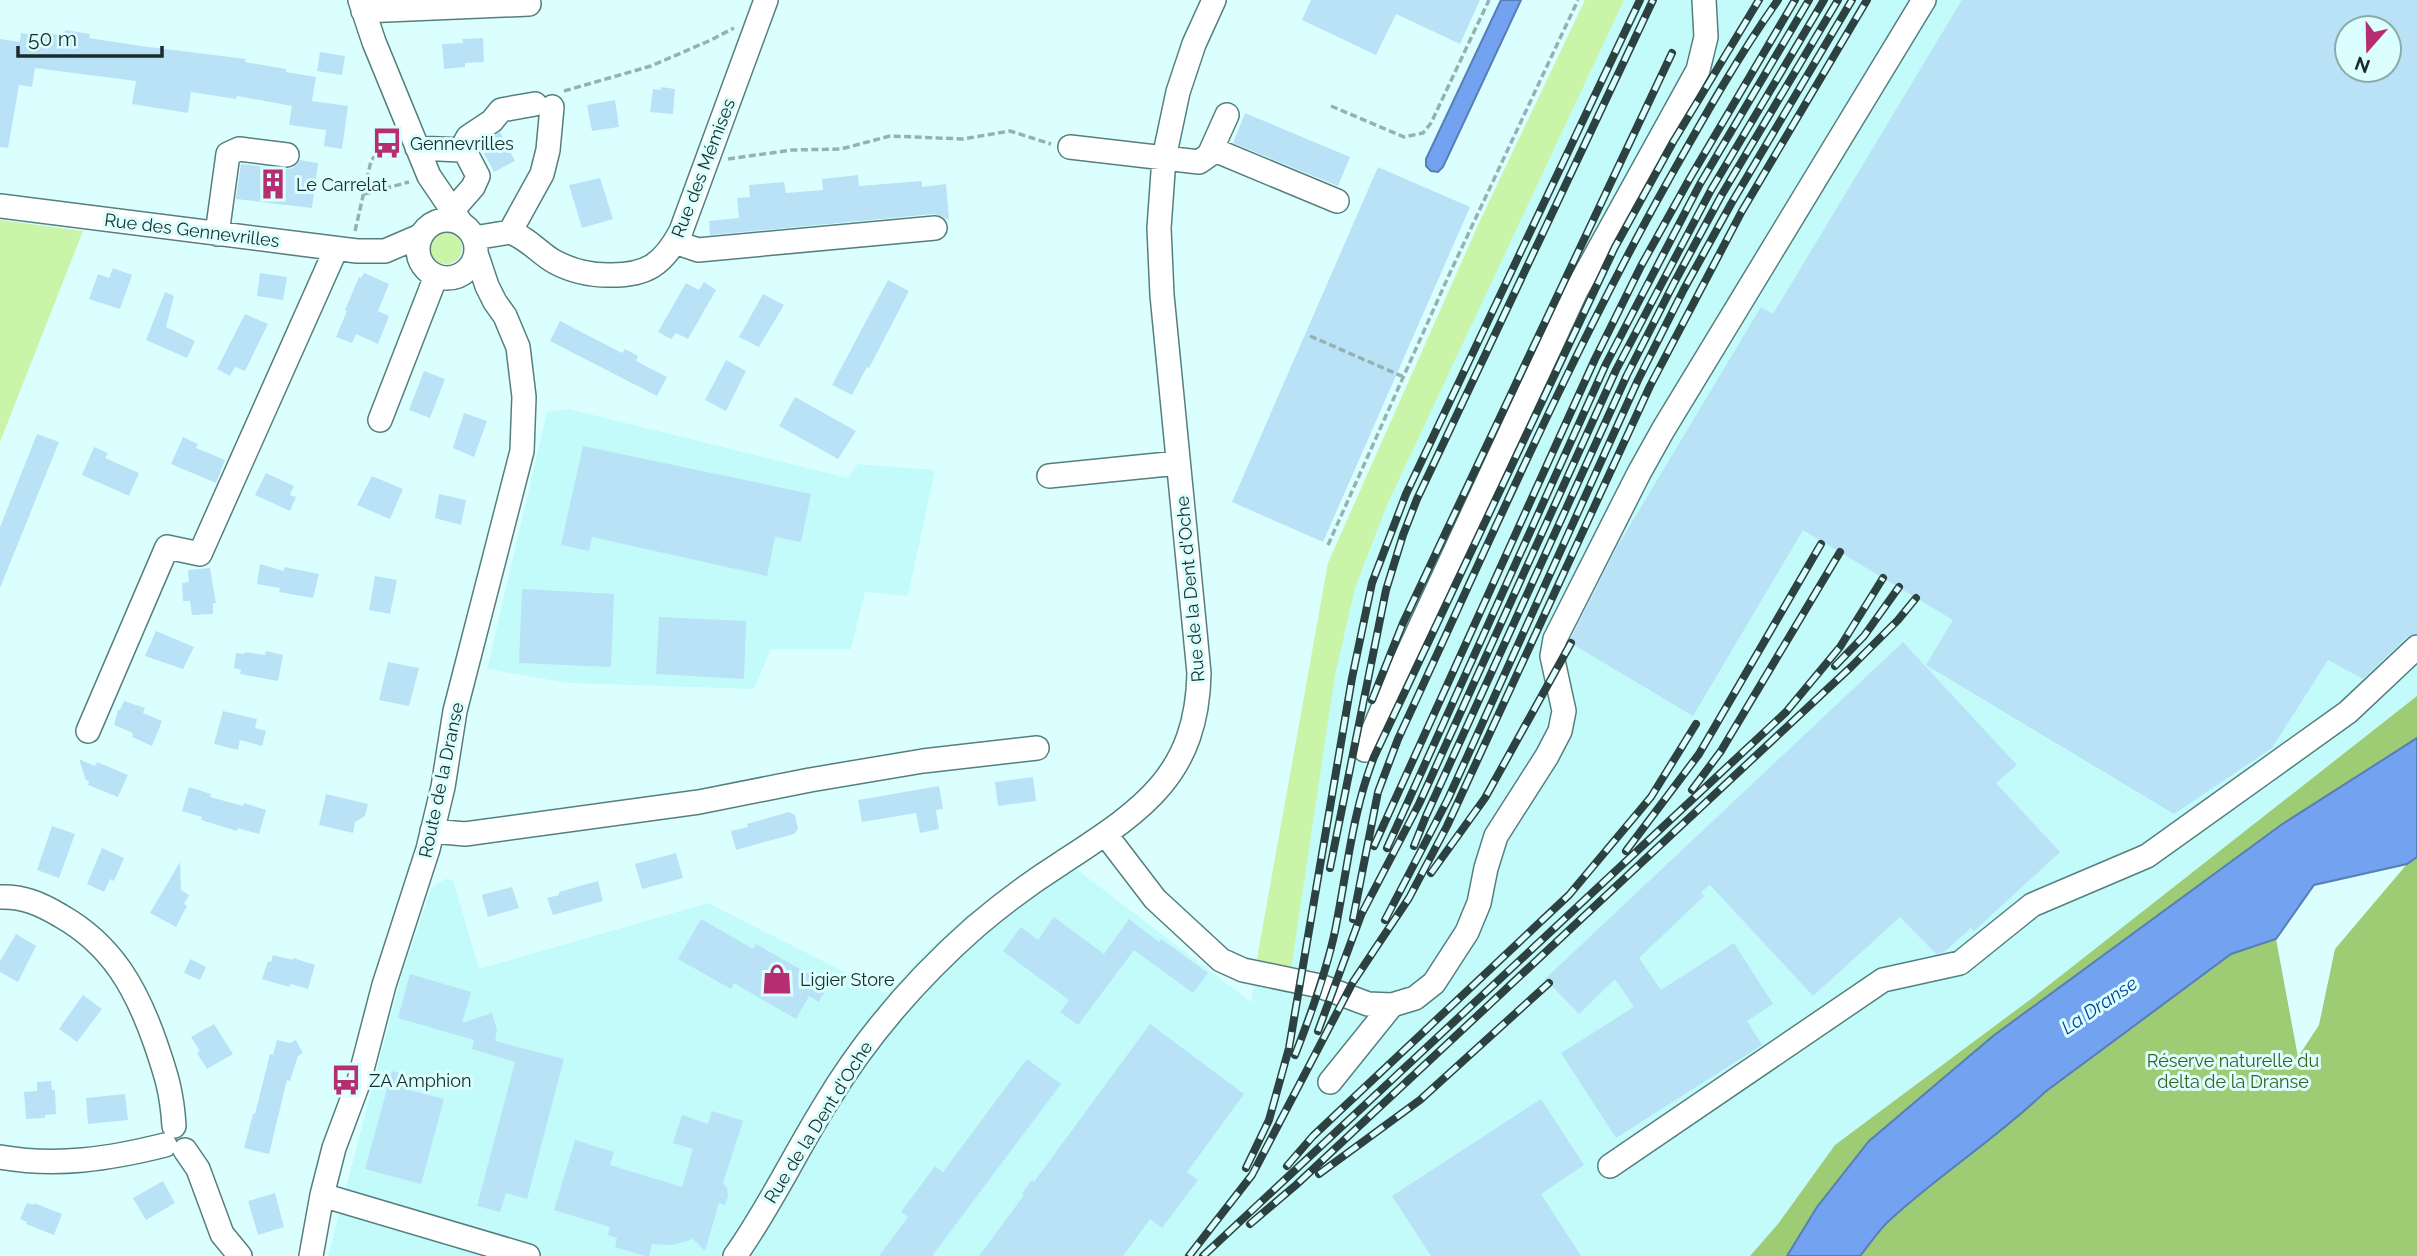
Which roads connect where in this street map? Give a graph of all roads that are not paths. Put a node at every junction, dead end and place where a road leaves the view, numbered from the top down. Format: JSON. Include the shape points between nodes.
{"nodes":[{"id":1,"x":1214,"y":0,"type":"edge"},
{"id":2,"x":1704,"y":0,"type":"edge"},
{"id":3,"x":1924,"y":0,"type":"edge"},
{"id":4,"x":529,"y":4,"type":"dead end"},
{"id":5,"x":362,"y":6,"type":"edge"},
{"id":6,"x":763,"y":7,"type":"edge"},
{"id":7,"x":1227,"y":115,"type":"dead end"},
{"id":8,"x":414,"y":140,"type":"junction"},
{"id":9,"x":1070,"y":147,"type":"road end"},
{"id":10,"x":1212,"y":149,"type":"junction"},
{"id":11,"x":461,"y":150,"type":"junction"},
{"id":12,"x":287,"y":155,"type":"dead end"},
{"id":13,"x":1164,"y":158,"type":"junction"},
{"id":14,"x":424,"y":178,"type":"junction"},
{"id":15,"x":1337,"y":201,"type":"dead end"},
{"id":16,"x":0,"y":205,"type":"edge"},
{"id":17,"x":935,"y":228,"type":"dead end"},
{"id":18,"x":466,"y":231,"type":"junction"},
{"id":19,"x":423,"y":232,"type":"junction"},
{"id":20,"x":510,"y":232,"type":"junction"},
{"id":21,"x":217,"y":233,"type":"junction"},
{"id":22,"x":676,"y":242,"type":"junction"},
{"id":23,"x":344,"y":249,"type":"junction"},
{"id":24,"x":385,"y":251,"type":"junction"},
{"id":25,"x":434,"y":274,"type":"junction"},
{"id":26,"x":495,"y":302,"type":"junction"},
{"id":27,"x":380,"y":420,"type":"dead end"},
{"id":28,"x":1178,"y":463,"type":"junction"},
{"id":29,"x":1049,"y":476,"type":"dead end"},
{"id":30,"x":2417,"y":648,"type":"edge"},
{"id":31,"x":88,"y":731,"type":"dead end"},
{"id":32,"x":1037,"y":748,"type":"dead end"},
{"id":33,"x":1365,"y":750,"type":"dead end"},
{"id":34,"x":432,"y":831,"type":"junction"},
{"id":35,"x":1106,"y":835,"type":"junction"},
{"id":36,"x":0,"y":897,"type":"edge"},
{"id":37,"x":1392,"y":1005,"type":"junction"},
{"id":38,"x":1330,"y":1082,"type":"dead end"},
{"id":39,"x":175,"y":1140,"type":"junction"},
{"id":40,"x":0,"y":1157,"type":"edge"},
{"id":41,"x":1610,"y":1166,"type":"dead end"},
{"id":42,"x":322,"y":1195,"type":"junction"},
{"id":43,"x":240,"y":1256,"type":"edge"},
{"id":44,"x":312,"y":1256,"type":"edge"},
{"id":45,"x":528,"y":1256,"type":"edge"},
{"id":46,"x":735,"y":1256,"type":"edge"}],
"edges":[{"from":1,"to":13,"type":"street","name":"Rue de la Dent d'Oche","via":[[1185,68]]},
{"from":2,"to":33,"type":"street","via":[[1706,37],[1698,70],[1576,291]]},
{"from":3,"to":37,"type":"street","via":[[1663,430],[1555,639],[1552,656],[1564,712],[1560,731],[1496,836],[1467,932],[1434,984],[1415,998]]},
{"from":4,"to":5,"type":"street"},
{"from":5,"to":8,"type":"street","name":"Route de la Dranse"},
{"from":6,"to":22,"type":"street","name":"Rue des Mémises"},
{"from":7,"to":10,"type":"street"},
{"from":8,"to":11,"type":"street"},
{"from":8,"to":14,"type":"street","name":"Route de la Dranse"},
{"from":9,"to":13,"type":"street"},
{"from":10,"to":13,"type":"street","via":[[1199,162]]},
{"from":10,"to":15,"type":"street"},
{"from":11,"to":18,"type":"street","via":[[478,176]]},
{"from":11,"to":20,"type":"street","via":[[468,137],[501,110],[544,106],[548,150],[542,174]]},
{"from":12,"to":21,"type":"street","via":[[231,151]]},
{"from":13,"to":28,"type":"street","name":"Rue de la Dent d'Oche","via":[[1160,256]]},
{"from":14,"to":18,"type":"street","name":"Route de la Dranse"},
{"from":14,"to":19,"type":"street"},
{"from":16,"to":21,"type":"street","name":"Rue des Gennevrilles"},
{"from":17,"to":22,"type":"street","via":[[698,250]]},
{"from":18,"to":19,"type":"street","via":[[442,220]]},
{"from":18,"to":20,"type":"street"},
{"from":18,"to":25,"type":"street","via":[[471,265],[450,278]]},
{"from":18,"to":26,"type":"street","name":"Route de la Dranse"},
{"from":19,"to":24,"type":"street","name":"Rue des Gennevrilles"},
{"from":19,"to":25,"type":"street","via":[[418,255]]},
{"from":20,"to":22,"type":"street","name":"Rue des Mémises","via":[[555,262],[592,275],[635,275],[655,264]]},
{"from":21,"to":23,"type":"street","name":"Rue des Gennevrilles"},
{"from":23,"to":24,"type":"street","name":"Rue des Gennevrilles"},
{"from":23,"to":31,"type":"street","via":[[200,554],[167,547]]},
{"from":24,"to":25,"type":"street","name":"Rue des Gennevrilles"},
{"from":25,"to":26,"type":"street"},
{"from":25,"to":27,"type":"street"},
{"from":26,"to":34,"type":"street","name":"Route de la Dranse","via":[[512,331],[522,363],[522,451],[458,700]]},
{"from":28,"to":29,"type":"street"},
{"from":28,"to":35,"type":"street","name":"Rue de la Dent d'Oche","via":[[1198,654],[1196,712],[1185,748],[1165,781]]},
{"from":30,"to":41,"type":"street","via":[[2348,712],[2147,856],[2032,905],[1960,963],[1883,980]]},
{"from":32,"to":34,"type":"street","via":[[923,761],[685,804],[465,834]]},
{"from":34,"to":42,"type":"street","name":"Route de la Dranse"},
{"from":35,"to":37,"type":"street","via":[[1155,899],[1232,966],[1320,986],[1368,1004]]},
{"from":35,"to":46,"type":"street","name":"Rue de la Dent d'Oche","via":[[996,910],[947,952],[894,1009],[825,1103]]},
{"from":36,"to":39,"type":"street","via":[[33,901],[65,918],[93,939],[120,969],[142,1007],[169,1083]]},
{"from":37,"to":38,"type":"street"},
{"from":39,"to":40,"type":"street","via":[[118,1157],[72,1162]]},
{"from":39,"to":43,"type":"street","via":[[198,1169],[222,1234]]},
{"from":42,"to":44,"type":"street","name":"Route de la Dranse"},
{"from":42,"to":45,"type":"street"}]}
